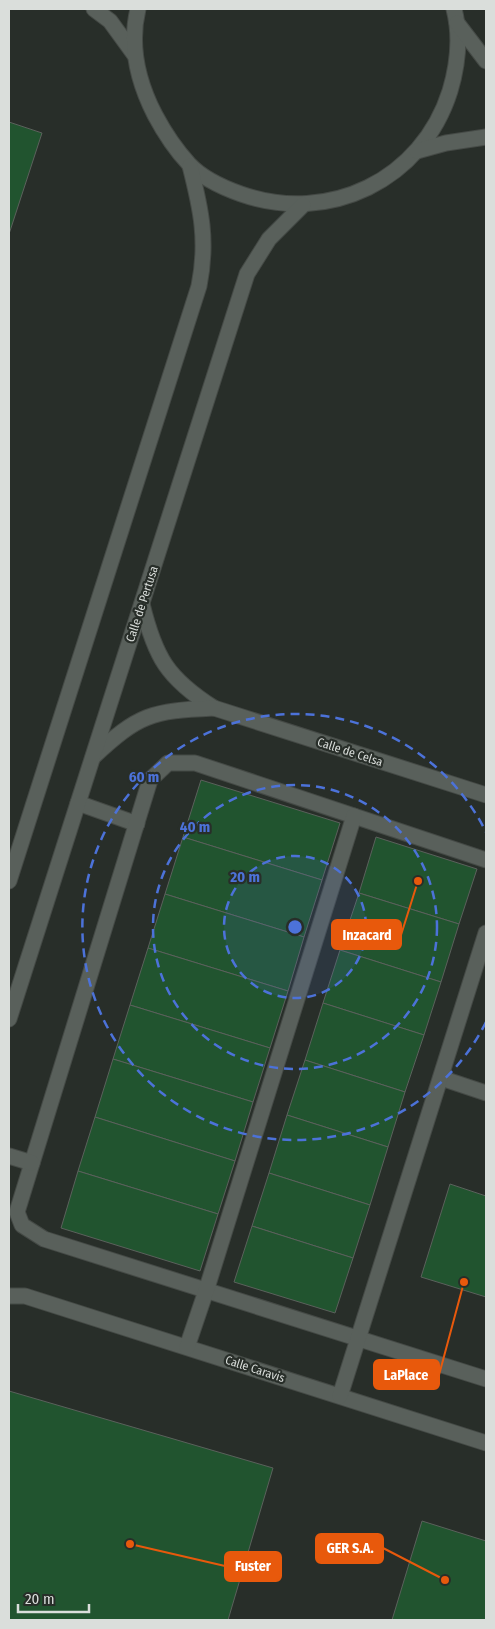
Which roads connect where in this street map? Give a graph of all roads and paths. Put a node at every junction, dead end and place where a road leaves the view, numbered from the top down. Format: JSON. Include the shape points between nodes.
{"nodes":[{"id":1,"x":94,"y":9,"type":"edge"},
{"id":2,"x":138,"y":9,"type":"edge"},
{"id":3,"x":456,"y":16,"type":"edge"},
{"id":4,"x":134,"y":54,"type":"junction"},
{"id":5,"x":486,"y":61,"type":"edge"},
{"id":6,"x":486,"y":137,"type":"edge"},
{"id":7,"x":417,"y":152,"type":"junction"},
{"id":8,"x":190,"y":166,"type":"junction"},
{"id":9,"x":303,"y":205,"type":"junction"},
{"id":10,"x":142,"y":604,"type":"junction"},
{"id":11,"x":214,"y":708,"type":"junction"},
{"id":12,"x":92,"y":758,"type":"junction"},
{"id":13,"x":486,"y":795,"type":"edge"},
{"id":14,"x":78,"y":803,"type":"junction"},
{"id":15,"x":354,"y":816,"type":"junction"},
{"id":16,"x":137,"y":824,"type":"junction"},
{"id":17,"x":486,"y":860,"type":"edge"},
{"id":18,"x":9,"y":881,"type":"edge"},
{"id":19,"x":486,"y":933,"type":"edge"},
{"id":20,"x":9,"y":1019,"type":"edge"},
{"id":21,"x":441,"y":1078,"type":"junction"},
{"id":22,"x":486,"y":1093,"type":"edge"},
{"id":23,"x":9,"y":1156,"type":"edge"},
{"id":24,"x":32,"y":1162,"type":"junction"},
{"id":25,"x":9,"y":1284,"type":"edge"},
{"id":26,"x":206,"y":1291,"type":"junction"},
{"id":27,"x":9,"y":1296,"type":"edge"},
{"id":28,"x":25,"y":1296,"type":"junction"},
{"id":29,"x":358,"y":1339,"type":"junction"},
{"id":30,"x":187,"y":1347,"type":"junction"},
{"id":31,"x":486,"y":1379,"type":"edge"},
{"id":32,"x":340,"y":1396,"type":"junction"},
{"id":33,"x":486,"y":1443,"type":"edge"}],
"edges":[{"from":1,"to":4,"type":"street","via":[[110,21]]},
{"from":2,"to":4,"type":"street"},
{"from":3,"to":5,"type":"street"},
{"from":3,"to":7,"type":"street","via":[[456,69],[443,113]]},
{"from":4,"to":8,"type":"street","via":[[143,92],[164,131]]},
{"from":6,"to":7,"type":"street","via":[[446,143]]},
{"from":7,"to":9,"type":"street","via":[[384,179],[345,198]]},
{"from":8,"to":9,"type":"street","via":[[224,188],[262,202]]},
{"from":8,"to":18,"type":"street","via":[[205,242],[199,286]]},
{"from":9,"to":10,"type":"street","name":"Calle de Pertusa","via":[[269,238],[247,274]]},
{"from":10,"to":11,"type":"street","name":"Calle de Celsa","via":[[148,630],[163,663],[181,684]]},
{"from":10,"to":12,"type":"street","name":"Calle de Pertusa"},
{"from":11,"to":12,"type":"street","name":"Calle de Celsa","via":[[160,712],[140,719],[116,735]]},
{"from":11,"to":13,"type":"street","name":"Calle de Celsa"},
{"from":12,"to":14,"type":"street","name":"Calle de Pertusa"},
{"from":14,"to":16,"type":"street"},
{"from":14,"to":20,"type":"street","name":"Calle de Pertusa"},
{"from":15,"to":16,"type":"street","via":[[195,763],[168,763],[150,780]]},
{"from":15,"to":17,"type":"street"},
{"from":15,"to":26,"type":"street"},
{"from":16,"to":24,"type":"street"},
{"from":19,"to":21,"type":"street"},
{"from":21,"to":22,"type":"street"},
{"from":21,"to":29,"type":"street"},
{"from":23,"to":24,"type":"street"},
{"from":24,"to":26,"type":"street","via":[[17,1212],[22,1225],[44,1239]]},
{"from":25,"to":28,"type":"street","name":"Calle Caravis"},
{"from":26,"to":29,"type":"street"},
{"from":26,"to":30,"type":"street"},
{"from":27,"to":28,"type":"street","name":"Calle Caravis"},
{"from":28,"to":30,"type":"street","name":"Calle Caravis"},
{"from":29,"to":31,"type":"street"},
{"from":29,"to":32,"type":"street"},
{"from":30,"to":32,"type":"street","name":"Calle Caravis"},
{"from":32,"to":33,"type":"street","name":"Calle Caravis"}]}
